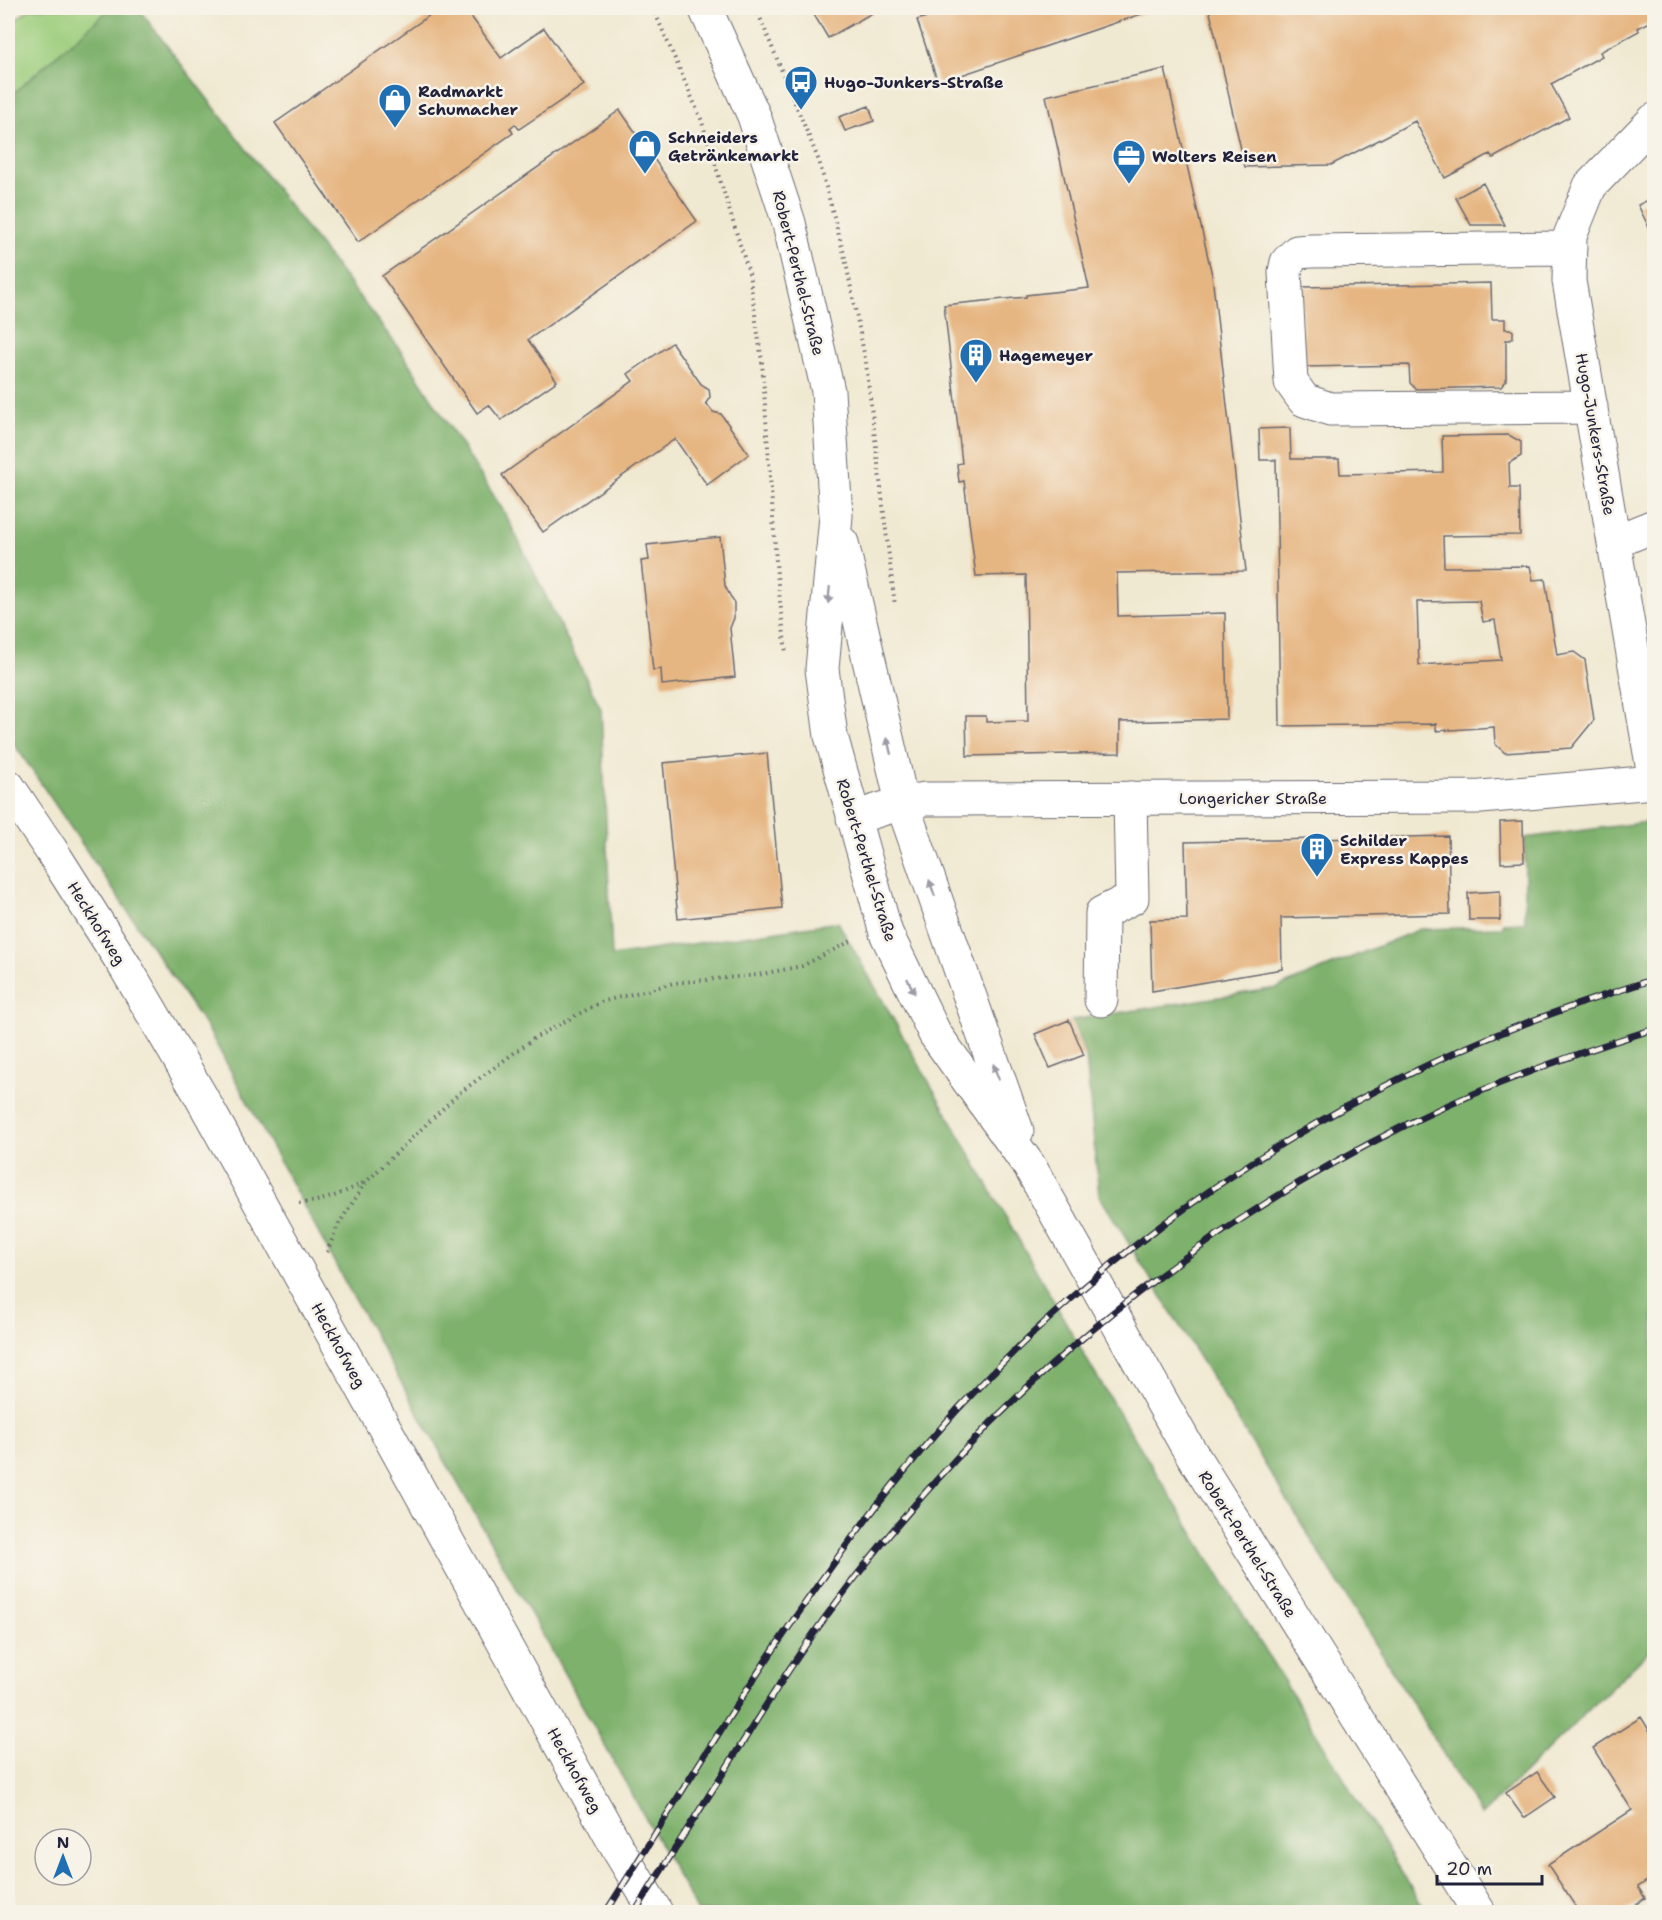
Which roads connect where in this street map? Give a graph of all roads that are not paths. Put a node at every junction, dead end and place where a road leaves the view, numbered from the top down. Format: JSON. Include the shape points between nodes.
{"nodes":[{"id":1,"x":705,"y":8,"type":"edge"},
{"id":2,"x":1654,"y":120,"type":"edge"},
{"id":3,"x":1570,"y":248,"type":"junction"},
{"id":4,"x":1591,"y":407,"type":"junction"},
{"id":5,"x":836,"y":516,"type":"junction"},
{"id":6,"x":1654,"y":526,"type":"edge"},
{"id":7,"x":1614,"y":542,"type":"junction"},
{"id":8,"x":1654,"y":776,"type":"edge"},
{"id":9,"x":1654,"y":782,"type":"edge"},
{"id":10,"x":8,"y":786,"type":"edge"},
{"id":11,"x":1130,"y":798,"type":"junction"},
{"id":12,"x":902,"y":803,"type":"junction"},
{"id":13,"x":853,"y":818,"type":"junction"},
{"id":14,"x":1101,"y":1000,"type":"dead end"},
{"id":15,"x":1030,"y":1167,"type":"junction"},
{"id":16,"x":656,"y":1912,"type":"edge"},
{"id":17,"x":1479,"y":1912,"type":"edge"}],
"edges":[{"from":1,"to":5,"type":"street","name":"Robert-Perthel-Straße","via":[[754,116],[793,237],[828,391]]},
{"from":2,"to":3,"type":"street","name":"Hugo-Junkers-Straße","via":[[1590,186],[1570,236]]},
{"from":3,"to":4,"type":"street","name":"Hugo-Junkers-Straße","via":[[1569,281]]},
{"from":3,"to":4,"type":"street","via":[[1297,252],[1287,262],[1285,272],[1291,382],[1304,400],[1330,409]]},
{"from":4,"to":7,"type":"street","name":"Hugo-Junkers-Straße"},
{"from":12,"to":5,"type":"street","name":"Robert-Perthel-Straße","one_way":true},
{"from":5,"to":13,"type":"street","name":"Robert-Perthel-Straße","one_way":true,"via":[[822,669],[831,736]]},
{"from":6,"to":7,"type":"street"},
{"from":7,"to":8,"type":"street","name":"Hugo-Junkers-Straße"},
{"from":9,"to":11,"type":"street","name":"Longericher Straße","via":[[1481,797]]},
{"from":10,"to":16,"type":"street","name":"Heckhofweg","via":[[126,968],[199,1094]]},
{"from":11,"to":12,"type":"street","name":"Longericher Straße","via":[[925,799]]},
{"from":11,"to":14,"type":"street","via":[[1132,898],[1102,913]]},
{"from":12,"to":13,"type":"street","name":"Longericher Straße"},
{"from":15,"to":12,"type":"street","name":"Robert-Perthel-Straße","one_way":true},
{"from":13,"to":15,"type":"street","name":"Robert-Perthel-Straße","one_way":true,"via":[[886,933],[935,1034]]},
{"from":15,"to":17,"type":"street","name":"Robert-Perthel-Straße","via":[[1185,1443]]}]}
